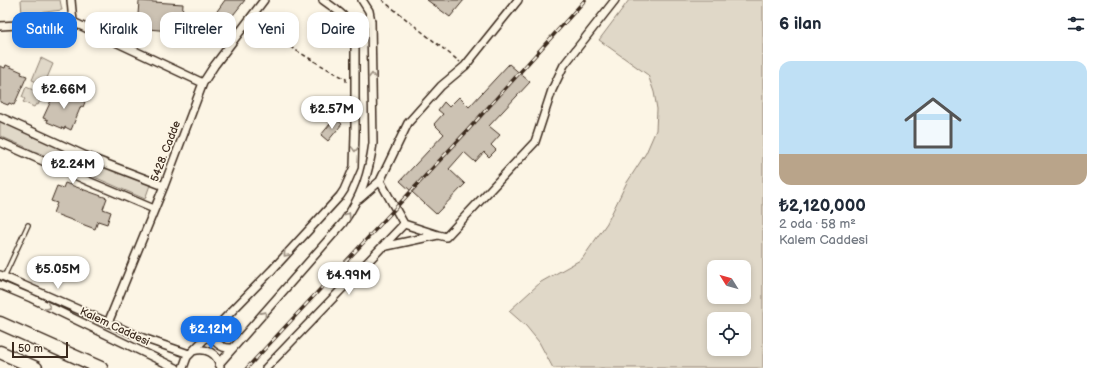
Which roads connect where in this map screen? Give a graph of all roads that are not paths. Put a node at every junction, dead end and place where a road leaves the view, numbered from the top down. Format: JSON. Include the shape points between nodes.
{"nodes":[{"id":1,"x":71,"y":0,"type":"edge"},
{"id":2,"x":264,"y":0,"type":"edge"},
{"id":3,"x":323,"y":0,"type":"edge"},
{"id":4,"x":362,"y":0,"type":"edge"},
{"id":5,"x":518,"y":0,"type":"edge"},
{"id":6,"x":615,"y":0,"type":"edge"},
{"id":7,"x":72,"y":12,"type":"edge"},
{"id":8,"x":77,"y":24,"type":"edge"},
{"id":9,"x":12,"y":25,"type":"edge"},
{"id":10,"x":0,"y":26,"type":"edge"},
{"id":11,"x":203,"y":83,"type":"junction"},
{"id":12,"x":0,"y":117,"type":"edge"},
{"id":13,"x":0,"y":142,"type":"edge"},
{"id":14,"x":380,"y":181,"type":"junction"},
{"id":15,"x":164,"y":186,"type":"junction"},
{"id":16,"x":358,"y":201,"type":"junction"},
{"id":17,"x":154,"y":209,"type":"junction"},
{"id":18,"x":404,"y":224,"type":"junction"},
{"id":19,"x":28,"y":225,"type":"dead end"},
{"id":20,"x":438,"y":235,"type":"junction"},
{"id":21,"x":382,"y":247,"type":"junction"},
{"id":22,"x":2,"y":276,"type":"edge"},
{"id":23,"x":0,"y":285,"type":"edge"},
{"id":24,"x":0,"y":323,"type":"edge"},
{"id":25,"x":108,"y":323,"type":"junction"},
{"id":26,"x":213,"y":329,"type":"junction"},
{"id":27,"x":233,"y":348,"type":"junction"},
{"id":28,"x":0,"y":352,"type":"edge"},
{"id":29,"x":191,"y":353,"type":"junction"},
{"id":30,"x":220,"y":366,"type":"edge"},
{"id":31,"x":36,"y":368,"type":"edge"},
{"id":32,"x":101,"y":368,"type":"edge"},
{"id":33,"x":176,"y":368,"type":"edge"},
{"id":34,"x":183,"y":368,"type":"edge"},
{"id":35,"x":266,"y":368,"type":"edge"}],
"edges":[{"from":1,"to":7,"type":"street"},
{"from":2,"to":11,"type":"street","name":"5428. Cadde"},
{"from":3,"to":26,"type":"street","one_way":true,"via":[[346,18],[355,40],[354,167],[340,196]]},
{"from":16,"to":4,"type":"street","one_way":true,"via":[[367,176],[373,143],[372,21]]},
{"from":5,"to":14,"type":"street","via":[[465,66],[441,86],[408,123]]},
{"from":6,"to":20,"type":"street","via":[[564,65],[552,90],[535,142],[446,237]]},
{"from":8,"to":11,"type":"street"},
{"from":9,"to":10,"type":"street"},
{"from":11,"to":15,"type":"street","name":"5428. Cadde"},
{"from":12,"to":15,"type":"street","via":[[86,156]]},
{"from":13,"to":17,"type":"street"},
{"from":14,"to":16,"type":"street"},
{"from":14,"to":18,"type":"street"},
{"from":15,"to":17,"type":"street","name":"5428. Cadde"},
{"from":27,"to":16,"type":"street","one_way":true,"via":[[343,223]]},
{"from":17,"to":25,"type":"street","name":"5428. Cadde"},
{"from":18,"to":20,"type":"street"},
{"from":18,"to":21,"type":"street"},
{"from":19,"to":22,"type":"lane"},
{"from":20,"to":21,"type":"street"},
{"from":21,"to":35,"type":"street"},
{"from":22,"to":25,"type":"street","name":"Kalem Caddesi"},
{"from":23,"to":33,"type":"street","name":"Kalem Caddesi","one_way":true},
{"from":24,"to":32,"type":"highway"},
{"from":25,"to":29,"type":"street","name":"Kalem Caddesi","via":[[168,348]]},
{"from":26,"to":27,"type":"street","via":[[214,341],[225,348]]},
{"from":26,"to":29,"type":"street"},
{"from":27,"to":30,"type":"street"},
{"from":28,"to":31,"type":"highway"},
{"from":29,"to":30,"type":"street","name":"Kalem Caddesi","via":[[209,351],[214,354]]},
{"from":29,"to":34,"type":"street"}]}
